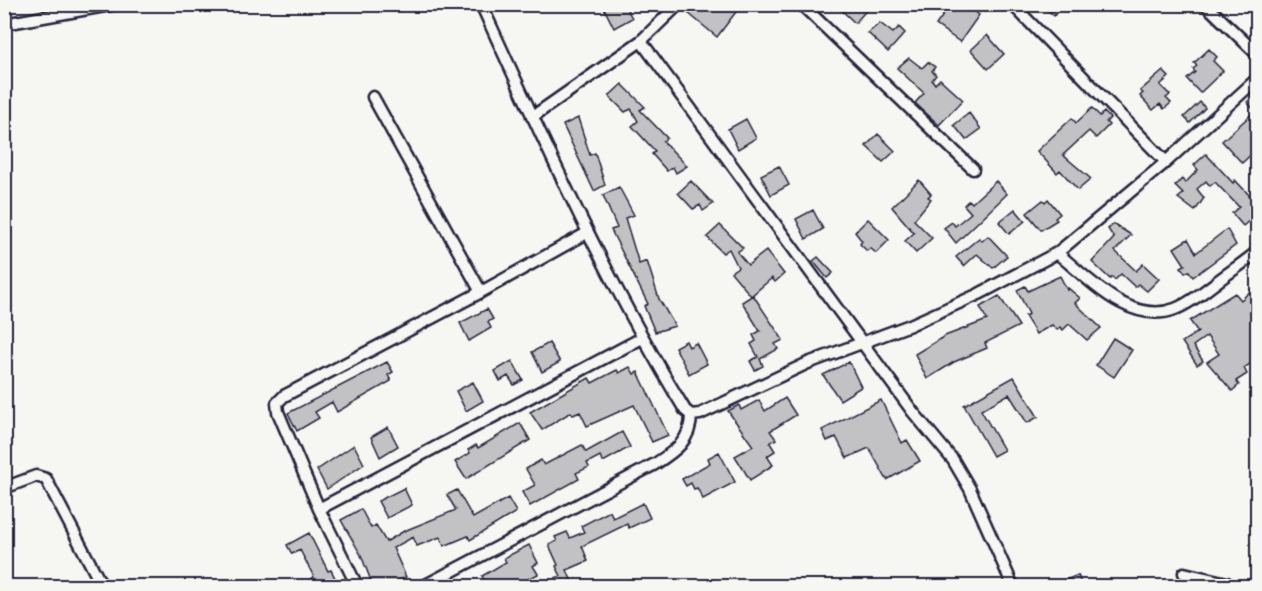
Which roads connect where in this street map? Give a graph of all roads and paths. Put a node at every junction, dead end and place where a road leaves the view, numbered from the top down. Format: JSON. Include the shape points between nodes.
{"nodes":[{"id":1,"x":116,"y":4,"type":"edge"},
{"id":2,"x":481,"y":4,"type":"edge"},
{"id":3,"x":679,"y":4,"type":"edge"},
{"id":4,"x":801,"y":4,"type":"edge"},
{"id":5,"x":1012,"y":4,"type":"edge"},
{"id":6,"x":1205,"y":4,"type":"edge"},
{"id":7,"x":103,"y":6,"type":"edge"},
{"id":8,"x":4,"y":24,"type":"edge"},
{"id":9,"x":641,"y":41,"type":"junction"},
{"id":10,"x":1257,"y":55,"type":"edge"},
{"id":11,"x":1257,"y":78,"type":"edge"},
{"id":12,"x":373,"y":97,"type":"dead end"},
{"id":13,"x":532,"y":117,"type":"junction"},
{"id":14,"x":1166,"y":162,"type":"junction"},
{"id":15,"x":974,"y":169,"type":"dead end"},
{"id":16,"x":587,"y":233,"type":"junction"},
{"id":17,"x":1257,"y":251,"type":"edge"},
{"id":18,"x":1057,"y":253,"type":"junction"},
{"id":19,"x":481,"y":292,"type":"junction"},
{"id":20,"x":642,"y":339,"type":"junction"},
{"id":21,"x":861,"y":341,"type":"junction"},
{"id":22,"x":691,"y":415,"type":"junction"},
{"id":23,"x":4,"y":488,"type":"edge"},
{"id":24,"x":319,"y":509,"type":"junction"},
{"id":25,"x":1184,"y":573,"type":"dead end"},
{"id":26,"x":102,"y":586,"type":"edge"},
{"id":27,"x":357,"y":586,"type":"edge"},
{"id":28,"x":424,"y":586,"type":"edge"},
{"id":29,"x":1012,"y":586,"type":"edge"},
{"id":30,"x":1230,"y":586,"type":"edge"}],
"edges":[{"from":1,"to":7,"type":"street"},
{"from":2,"to":13,"type":"street"},
{"from":3,"to":9,"type":"street"},
{"from":4,"to":15,"type":"street"},
{"from":5,"to":14,"type":"street"},
{"from":6,"to":10,"type":"street"},
{"from":7,"to":8,"type":"street"},
{"from":9,"to":13,"type":"street"},
{"from":9,"to":21,"type":"street"},
{"from":11,"to":14,"type":"street"},
{"from":12,"to":19,"type":"street"},
{"from":13,"to":16,"type":"street"},
{"from":14,"to":18,"type":"street"},
{"from":16,"to":19,"type":"street"},
{"from":16,"to":20,"type":"street"},
{"from":17,"to":18,"type":"street","via":[[1190,301],[1163,312],[1127,306]]},
{"from":18,"to":21,"type":"street","via":[[910,325]]},
{"from":19,"to":24,"type":"street","via":[[284,396],[278,404]]},
{"from":20,"to":22,"type":"street"},
{"from":20,"to":24,"type":"street"},
{"from":21,"to":22,"type":"street"},
{"from":21,"to":29,"type":"street","via":[[970,489]]},
{"from":22,"to":28,"type":"street","via":[[687,439],[655,464]]},
{"from":23,"to":26,"type":"street","via":[[36,476],[46,479]]},
{"from":24,"to":27,"type":"street"},
{"from":25,"to":30,"type":"street"}]}
